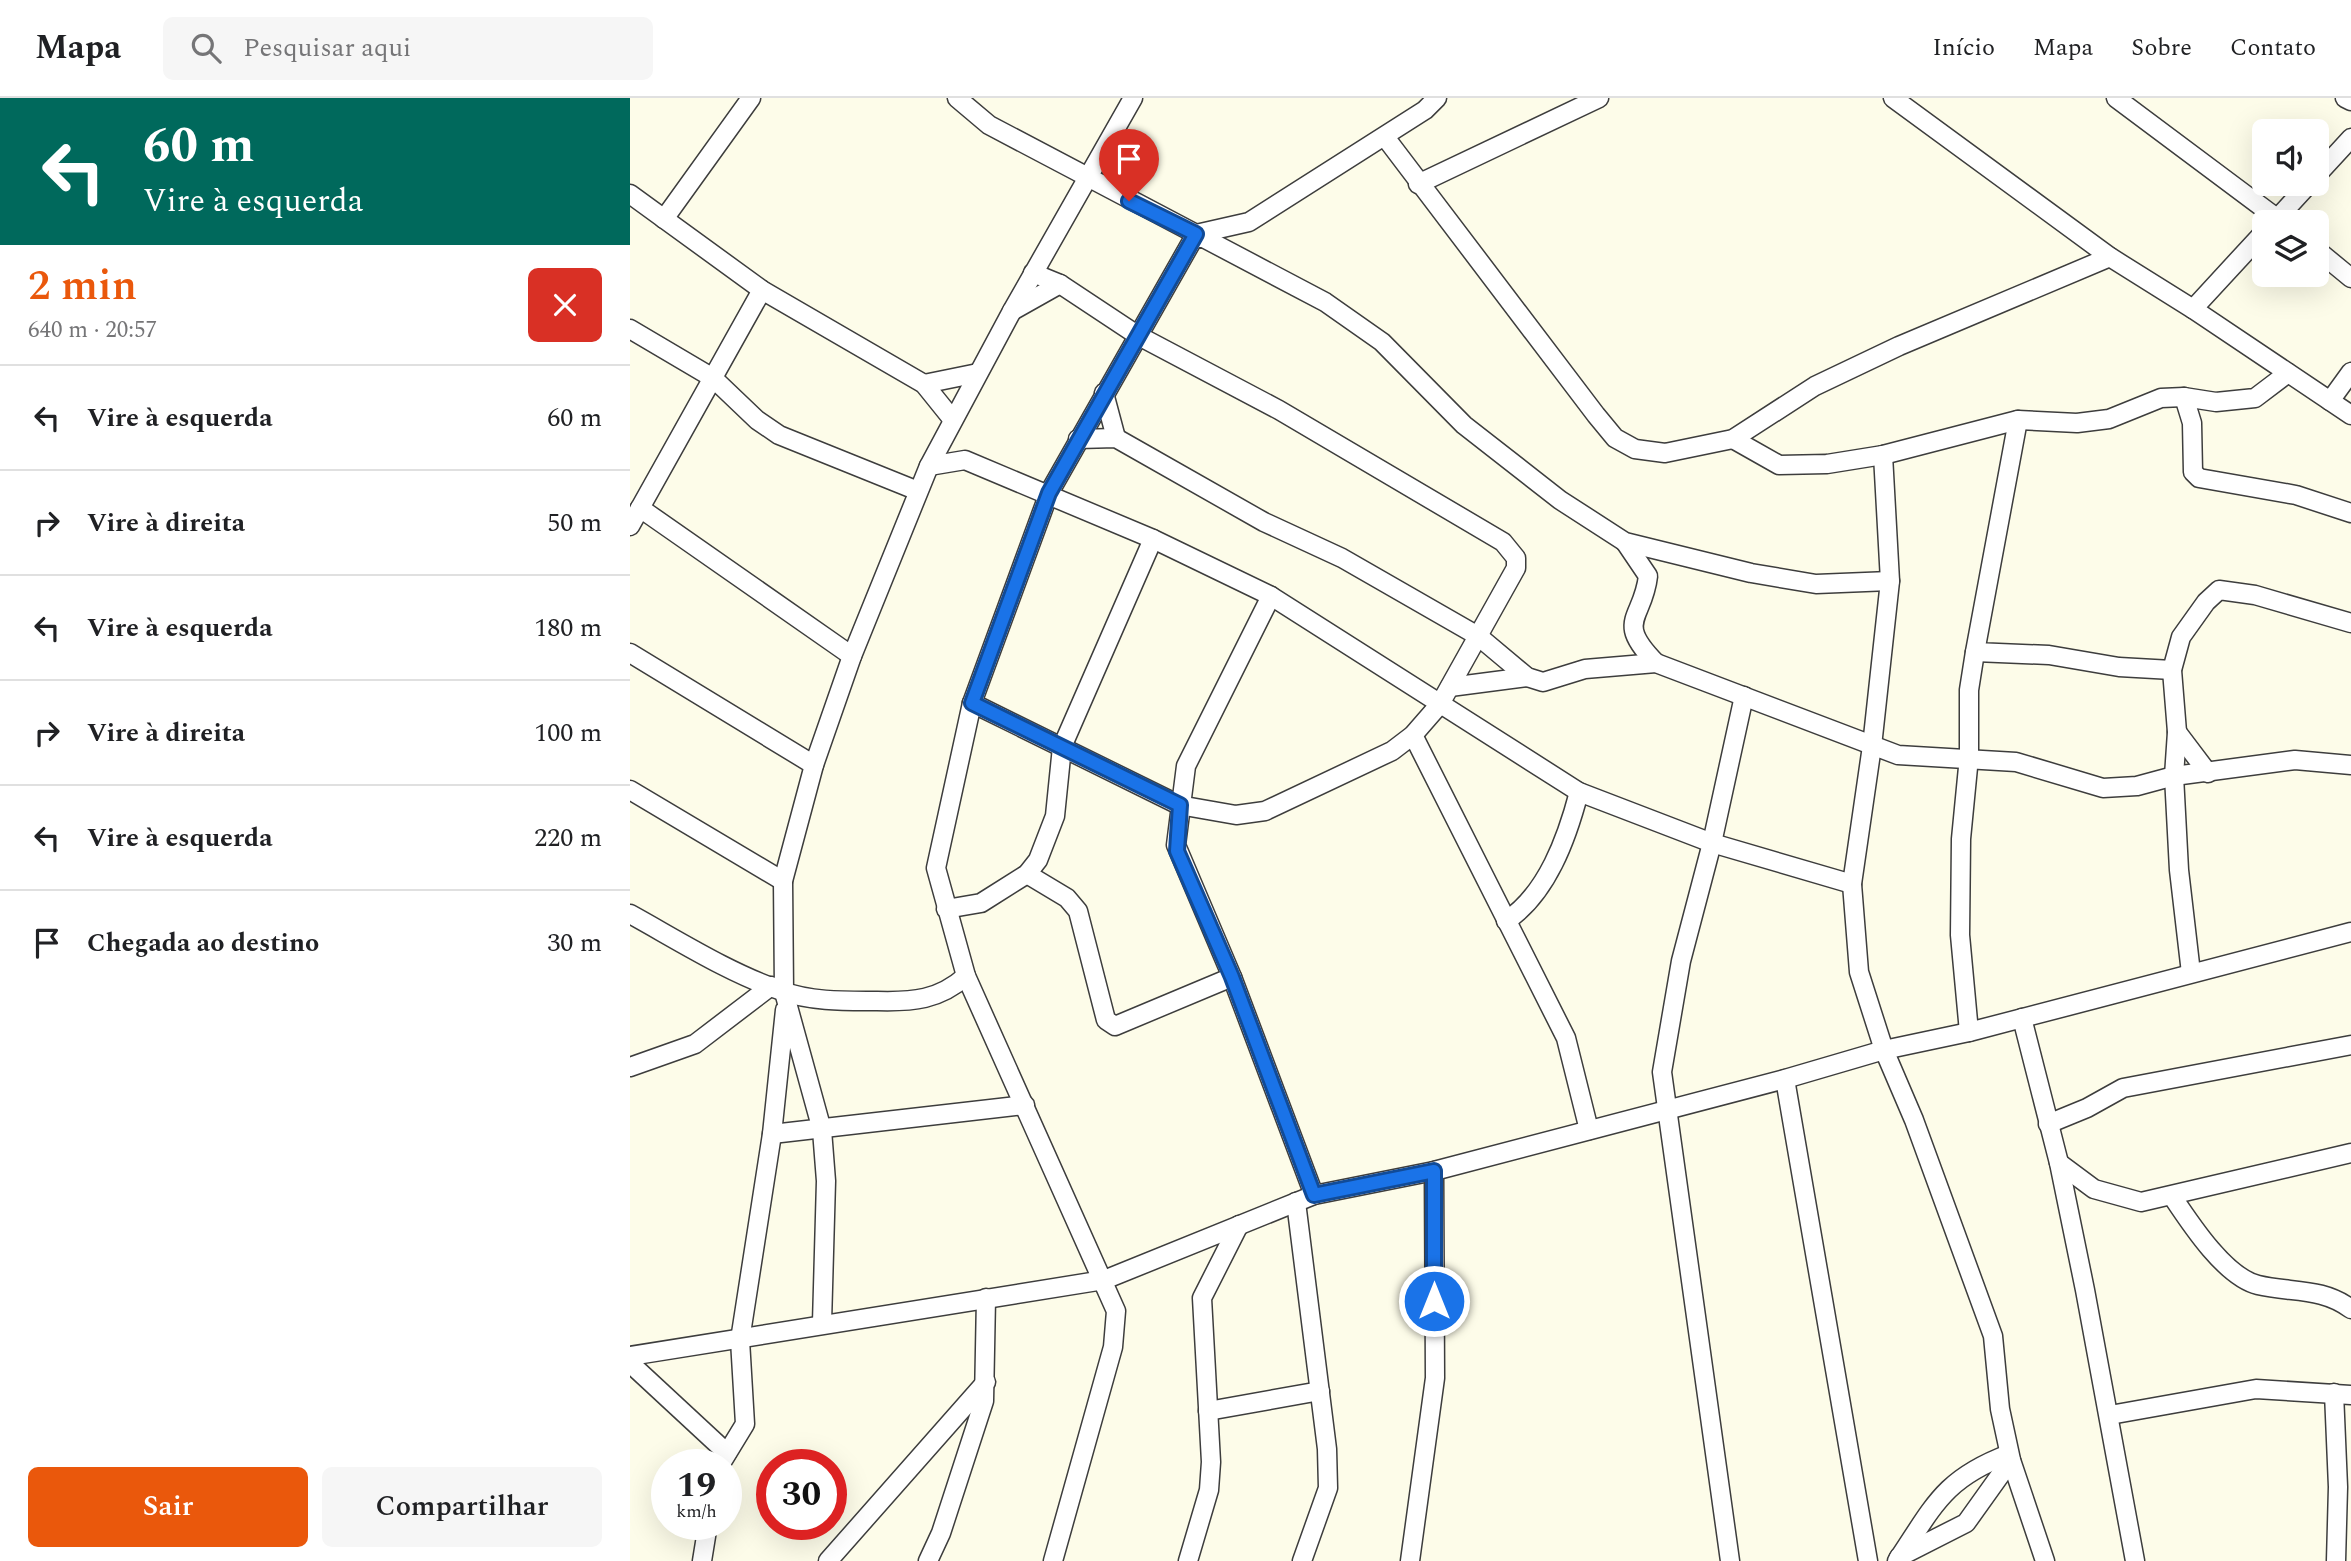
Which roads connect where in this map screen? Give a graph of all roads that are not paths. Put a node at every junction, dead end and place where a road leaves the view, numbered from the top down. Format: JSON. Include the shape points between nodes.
{"nodes":[{"id":1,"x":751,"y":98,"type":"edge"},
{"id":2,"x":957,"y":98,"type":"edge"},
{"id":3,"x":1133,"y":98,"type":"edge"},
{"id":4,"x":1437,"y":98,"type":"edge"},
{"id":5,"x":1600,"y":98,"type":"edge"},
{"id":6,"x":1893,"y":98,"type":"edge"},
{"id":7,"x":2116,"y":98,"type":"edge"},
{"id":8,"x":2345,"y":98,"type":"edge"},
{"id":9,"x":2351,"y":101,"type":"edge"},
{"id":10,"x":1385,"y":137,"type":"junction"},
{"id":11,"x":2351,"y":138,"type":"edge"},
{"id":12,"x":2329,"y":162,"type":"edge"},
{"id":13,"x":1088,"y":176,"type":"junction"},
{"id":14,"x":1418,"y":184,"type":"junction"},
{"id":15,"x":630,"y":194,"type":"edge"},
{"id":16,"x":2299,"y":196,"type":"edge"},
{"id":17,"x":2264,"y":210,"type":"edge"},
{"id":18,"x":2287,"y":210,"type":"edge"},
{"id":19,"x":664,"y":219,"type":"junction"},
{"id":20,"x":1196,"y":234,"type":"junction"},
{"id":21,"x":2252,"y":245,"type":"edge"},
{"id":22,"x":2110,"y":257,"type":"junction"},
{"id":23,"x":2329,"y":260,"type":"edge"},
{"id":24,"x":1033,"y":273,"type":"junction"},
{"id":25,"x":2351,"y":278,"type":"edge"},
{"id":26,"x":1060,"y":284,"type":"junction"},
{"id":27,"x":762,"y":290,"type":"junction"},
{"id":28,"x":2193,"y":309,"type":"junction"},
{"id":29,"x":1012,"y":311,"type":"junction"},
{"id":30,"x":630,"y":329,"type":"edge"},
{"id":31,"x":1137,"y":335,"type":"junction"},
{"id":32,"x":2351,"y":372,"type":"edge"},
{"id":33,"x":978,"y":373,"type":"junction"},
{"id":34,"x":2288,"y":373,"type":"junction"},
{"id":35,"x":713,"y":378,"type":"junction"},
{"id":36,"x":924,"y":384,"type":"junction"},
{"id":37,"x":1104,"y":393,"type":"junction"},
{"id":38,"x":2183,"y":397,"type":"junction"},
{"id":39,"x":2330,"y":401,"type":"junction"},
{"id":40,"x":2216,"y":402,"type":"junction"},
{"id":41,"x":2351,"y":415,"type":"edge"},
{"id":42,"x":2018,"y":419,"type":"junction"},
{"id":43,"x":2192,"y":423,"type":"junction"},
{"id":44,"x":949,"y":427,"type":"junction"},
{"id":45,"x":1116,"y":438,"type":"junction"},
{"id":46,"x":1078,"y":439,"type":"junction"},
{"id":47,"x":1733,"y":439,"type":"junction"},
{"id":48,"x":1883,"y":455,"type":"junction"},
{"id":49,"x":965,"y":460,"type":"junction"},
{"id":50,"x":929,"y":466,"type":"junction"},
{"id":51,"x":918,"y":491,"type":"junction"},
{"id":52,"x":1049,"y":493,"type":"junction"},
{"id":53,"x":640,"y":508,"type":"junction"},
{"id":54,"x":2351,"y":513,"type":"edge"},
{"id":55,"x":630,"y":526,"type":"edge"},
{"id":56,"x":1153,"y":539,"type":"junction"},
{"id":57,"x":1625,"y":542,"type":"junction"},
{"id":58,"x":1890,"y":581,"type":"junction"},
{"id":59,"x":1271,"y":596,"type":"junction"},
{"id":60,"x":2351,"y":623,"type":"edge"},
{"id":61,"x":1478,"y":636,"type":"junction"},
{"id":62,"x":1975,"y":652,"type":"junction"},
{"id":63,"x":630,"y":653,"type":"edge"},
{"id":64,"x":852,"y":656,"type":"junction"},
{"id":65,"x":1656,"y":663,"type":"junction"},
{"id":66,"x":2172,"y":670,"type":"junction"},
{"id":67,"x":1527,"y":677,"type":"junction"},
{"id":68,"x":1450,"y":687,"type":"junction"},
{"id":69,"x":1744,"y":696,"type":"junction"},
{"id":70,"x":972,"y":703,"type":"junction"},
{"id":71,"x":1440,"y":705,"type":"junction"},
{"id":72,"x":2177,"y":732,"type":"junction"},
{"id":73,"x":1413,"y":735,"type":"junction"},
{"id":74,"x":1872,"y":746,"type":"junction"},
{"id":75,"x":1062,"y":747,"type":"junction"},
{"id":76,"x":1969,"y":757,"type":"junction"},
{"id":77,"x":814,"y":765,"type":"junction"},
{"id":78,"x":2351,"y":765,"type":"edge"},
{"id":79,"x":2208,"y":773,"type":"junction"},
{"id":80,"x":2174,"y":776,"type":"junction"},
{"id":81,"x":630,"y":790,"type":"edge"},
{"id":82,"x":1579,"y":792,"type":"junction"},
{"id":83,"x":1180,"y":805,"type":"junction"},
{"id":84,"x":1712,"y":843,"type":"junction"},
{"id":85,"x":1027,"y":874,"type":"junction"},
{"id":86,"x":783,"y":881,"type":"junction"},
{"id":87,"x":1852,"y":884,"type":"junction"},
{"id":88,"x":946,"y":909,"type":"junction"},
{"id":89,"x":630,"y":914,"type":"edge"},
{"id":90,"x":1506,"y":921,"type":"junction"},
{"id":91,"x":2351,"y":932,"type":"edge"},
{"id":92,"x":2191,"y":974,"type":"junction"},
{"id":93,"x":966,"y":976,"type":"junction"},
{"id":94,"x":1232,"y":977,"type":"junction"},
{"id":95,"x":780,"y":993,"type":"junction"},
{"id":96,"x":2022,"y":1018,"type":"junction"},
{"id":97,"x":1969,"y":1031,"type":"junction"},
{"id":98,"x":2351,"y":1045,"type":"edge"},
{"id":99,"x":1884,"y":1050,"type":"junction"},
{"id":100,"x":630,"y":1067,"type":"edge"},
{"id":101,"x":1785,"y":1080,"type":"junction"},
{"id":102,"x":1025,"y":1105,"type":"junction"},
{"id":103,"x":1665,"y":1111,"type":"junction"},
{"id":104,"x":2048,"y":1124,"type":"junction"},
{"id":105,"x":822,"y":1130,"type":"junction"},
{"id":106,"x":1589,"y":1130,"type":"junction"},
{"id":107,"x":772,"y":1134,"type":"junction"},
{"id":108,"x":2351,"y":1153,"type":"edge"},
{"id":109,"x":2059,"y":1163,"type":"junction"},
{"id":110,"x":1434,"y":1171,"type":"junction"},
{"id":111,"x":1314,"y":1195,"type":"junction"},
{"id":112,"x":2172,"y":1196,"type":"junction"},
{"id":113,"x":1296,"y":1202,"type":"junction"},
{"id":114,"x":1240,"y":1225,"type":"junction"},
{"id":115,"x":1104,"y":1280,"type":"junction"},
{"id":116,"x":986,"y":1298,"type":"junction"},
{"id":117,"x":2351,"y":1309,"type":"edge"},
{"id":118,"x":822,"y":1323,"type":"junction"},
{"id":119,"x":740,"y":1340,"type":"junction"},
{"id":120,"x":632,"y":1360,"type":"edge"},
{"id":121,"x":986,"y":1382,"type":"junction"},
{"id":122,"x":1320,"y":1391,"type":"junction"},
{"id":123,"x":2343,"y":1394,"type":"edge"},
{"id":124,"x":1208,"y":1411,"type":"junction"},
{"id":125,"x":2110,"y":1415,"type":"junction"},
{"id":126,"x":714,"y":1449,"type":"edge"},
{"id":127,"x":729,"y":1449,"type":"edge"},
{"id":128,"x":2010,"y":1457,"type":"junction"},
{"id":129,"x":2344,"y":1486,"type":"edge"},
{"id":130,"x":705,"y":1540,"type":"edge"},
{"id":131,"x":1898,"y":1559,"type":"edge"},
{"id":132,"x":702,"y":1561,"type":"edge"},
{"id":133,"x":828,"y":1561,"type":"edge"},
{"id":134,"x":928,"y":1561,"type":"edge"},
{"id":135,"x":1054,"y":1561,"type":"edge"},
{"id":136,"x":1188,"y":1561,"type":"edge"},
{"id":137,"x":1302,"y":1561,"type":"edge"},
{"id":138,"x":1410,"y":1561,"type":"edge"},
{"id":139,"x":1730,"y":1561,"type":"edge"},
{"id":140,"x":1868,"y":1561,"type":"edge"},
{"id":141,"x":2045,"y":1561,"type":"edge"},
{"id":142,"x":2135,"y":1561,"type":"edge"},
{"id":143,"x":2336,"y":1561,"type":"edge"}],
"edges":[{"from":1,"to":19,"type":"street"},
{"from":2,"to":13,"type":"street","via":[[989,125]]},
{"from":3,"to":13,"type":"street"},
{"from":4,"to":10,"type":"street"},
{"from":5,"to":14,"type":"street"},
{"from":6,"to":22,"type":"street"},
{"from":7,"to":17,"type":"street"},
{"from":8,"to":9,"type":"street"},
{"from":10,"to":14,"type":"street"},
{"from":10,"to":20,"type":"street","via":[[1249,222]]},
{"from":11,"to":12,"type":"street"},
{"from":13,"to":20,"type":"street"},
{"from":13,"to":24,"type":"street"},
{"from":14,"to":47,"type":"street","via":[[1615,438],[1635,449],[1665,453]]},
{"from":15,"to":19,"type":"street"},
{"from":16,"to":18,"type":"street"},
{"from":19,"to":27,"type":"street"},
{"from":20,"to":31,"type":"street"},
{"from":20,"to":57,"type":"street","via":[[1325,302],[1382,342],[1464,425],[1560,500]]},
{"from":21,"to":28,"type":"street"},
{"from":22,"to":28,"type":"street"},
{"from":22,"to":47,"type":"street","via":[[1815,386]]},
{"from":23,"to":25,"type":"street"},
{"from":24,"to":26,"type":"street"},
{"from":24,"to":29,"type":"street"},
{"from":26,"to":29,"type":"street"},
{"from":26,"to":31,"type":"street"},
{"from":27,"to":35,"type":"street"},
{"from":27,"to":36,"type":"street"},
{"from":28,"to":34,"type":"street"},
{"from":29,"to":33,"type":"street"},
{"from":30,"to":35,"type":"street"},
{"from":31,"to":37,"type":"street"},
{"from":31,"to":61,"type":"street","via":[[1279,410],[1503,542],[1516,558],[1517,568]]},
{"from":32,"to":39,"type":"street"},
{"from":33,"to":36,"type":"street"},
{"from":33,"to":44,"type":"street"},
{"from":34,"to":39,"type":"street"},
{"from":34,"to":40,"type":"street","via":[[2255,398]]},
{"from":35,"to":51,"type":"street","via":[[779,435]]},
{"from":35,"to":53,"type":"street"},
{"from":36,"to":44,"type":"street"},
{"from":37,"to":45,"type":"street"},
{"from":37,"to":46,"type":"street"},
{"from":38,"to":40,"type":"street"},
{"from":38,"to":42,"type":"street","via":[[2161,398],[2109,419],[2077,423]]},
{"from":38,"to":43,"type":"street"},
{"from":39,"to":41,"type":"street"},
{"from":40,"to":43,"type":"street"},
{"from":42,"to":48,"type":"street"},
{"from":42,"to":62,"type":"street"},
{"from":43,"to":54,"type":"street","via":[[2193,472],[2199,478],[2296,495]]},
{"from":44,"to":49,"type":"street"},
{"from":44,"to":50,"type":"street"},
{"from":45,"to":46,"type":"street"},
{"from":45,"to":61,"type":"street"},
{"from":46,"to":52,"type":"street"},
{"from":47,"to":48,"type":"street","via":[[1779,465],[1827,464]]},
{"from":48,"to":58,"type":"street"},
{"from":49,"to":50,"type":"street"},
{"from":49,"to":52,"type":"street"},
{"from":50,"to":51,"type":"street"},
{"from":51,"to":64,"type":"street"},
{"from":52,"to":56,"type":"street"},
{"from":52,"to":70,"type":"street"},
{"from":53,"to":55,"type":"street"},
{"from":53,"to":64,"type":"street"},
{"from":56,"to":59,"type":"street"},
{"from":56,"to":75,"type":"street"},
{"from":57,"to":58,"type":"street","via":[[1816,584]]},
{"from":57,"to":65,"type":"street","via":[[1648,576],[1633,628],[1637,644]]},
{"from":58,"to":74,"type":"street"},
{"from":59,"to":71,"type":"street"},
{"from":59,"to":83,"type":"street","via":[[1186,766]]},
{"from":60,"to":66,"type":"street","via":[[2255,595],[2219,590],[2181,637]]},
{"from":61,"to":67,"type":"street"},
{"from":61,"to":68,"type":"street"},
{"from":62,"to":66,"type":"street","via":[[2049,655]]},
{"from":62,"to":76,"type":"street","via":[[1969,690]]},
{"from":63,"to":77,"type":"street"},
{"from":64,"to":77,"type":"street"},
{"from":65,"to":67,"type":"street","via":[[1585,669],[1553,681]]},
{"from":65,"to":69,"type":"street"},
{"from":66,"to":72,"type":"street"},
{"from":67,"to":68,"type":"street"},
{"from":68,"to":71,"type":"street"},
{"from":69,"to":74,"type":"street"},
{"from":69,"to":84,"type":"street"},
{"from":70,"to":75,"type":"street"},
{"from":70,"to":88,"type":"street","via":[[936,868]]},
{"from":71,"to":73,"type":"street"},
{"from":71,"to":82,"type":"street"},
{"from":72,"to":79,"type":"street"},
{"from":72,"to":80,"type":"street"},
{"from":73,"to":83,"type":"street","via":[[1392,751],[1265,811],[1236,815]]},
{"from":73,"to":90,"type":"street"},
{"from":74,"to":76,"type":"street","via":[[1908,757]]},
{"from":74,"to":87,"type":"street"},
{"from":75,"to":83,"type":"street"},
{"from":75,"to":85,"type":"street","via":[[1055,816],[1038,860]]},
{"from":76,"to":80,"type":"street","via":[[2016,762],[2103,788],[2137,786]]},
{"from":76,"to":97,"type":"street","via":[[1961,839],[1960,935]]},
{"from":77,"to":86,"type":"street"},
{"from":78,"to":79,"type":"street","via":[[2295,760]]},
{"from":79,"to":80,"type":"street"},
{"from":80,"to":92,"type":"street"},
{"from":81,"to":86,"type":"street"},
{"from":82,"to":84,"type":"street"},
{"from":82,"to":90,"type":"street","via":[[1571,824],[1538,889],[1523,910]]},
{"from":83,"to":94,"type":"street","via":[[1177,851]]},
{"from":84,"to":87,"type":"street"},
{"from":84,"to":103,"type":"street","via":[[1681,961],[1662,1072]]},
{"from":85,"to":88,"type":"street","via":[[981,903]]},
{"from":85,"to":94,"type":"street","via":[[1067,898],[1078,911],[1105,1020],[1110,1024],[1115,1026]]},
{"from":86,"to":95,"type":"street"},
{"from":87,"to":99,"type":"street","via":[[1859,972]]},
{"from":88,"to":93,"type":"street"},
{"from":89,"to":95,"type":"street"},
{"from":90,"to":106,"type":"street","via":[[1566,1038]]},
{"from":91,"to":92,"type":"street"},
{"from":92,"to":96,"type":"street"},
{"from":93,"to":95,"type":"street","via":[[949,990],[914,1002],[831,1001]]},
{"from":93,"to":102,"type":"street"},
{"from":94,"to":111,"type":"street"},
{"from":95,"to":100,"type":"street","via":[[695,1044]]},
{"from":95,"to":105,"type":"street"},
{"from":95,"to":107,"type":"street"},
{"from":96,"to":97,"type":"street"},
{"from":96,"to":104,"type":"street"},
{"from":97,"to":99,"type":"street"},
{"from":98,"to":104,"type":"street","via":[[2123,1088]]},
{"from":99,"to":101,"type":"street"},
{"from":99,"to":128,"type":"street","via":[[1993,1336]]},
{"from":101,"to":103,"type":"street"},
{"from":101,"to":140,"type":"street"},
{"from":102,"to":105,"type":"street"},
{"from":102,"to":115,"type":"street"},
{"from":103,"to":106,"type":"street"},
{"from":103,"to":139,"type":"street"},
{"from":104,"to":109,"type":"street"},
{"from":105,"to":107,"type":"street"},
{"from":105,"to":118,"type":"street","via":[[826,1181]]},
{"from":106,"to":110,"type":"street"},
{"from":107,"to":119,"type":"street"},
{"from":108,"to":112,"type":"street"},
{"from":109,"to":112,"type":"street","via":[[2109,1195],[2141,1202]]},
{"from":109,"to":125,"type":"street"},
{"from":110,"to":111,"type":"street"},
{"from":110,"to":138,"type":"street","via":[[1435,1378]]},
{"from":111,"to":113,"type":"street"},
{"from":112,"to":117,"type":"street","via":[[2196,1233],[2242,1278],[2256,1285],[2324,1293]]},
{"from":113,"to":114,"type":"street"},
{"from":113,"to":122,"type":"street"},
{"from":114,"to":115,"type":"street"},
{"from":114,"to":124,"type":"street","via":[[1202,1298]]},
{"from":115,"to":116,"type":"street"},
{"from":115,"to":135,"type":"street","via":[[1116,1311],[1113,1347]]},
{"from":116,"to":118,"type":"street"},
{"from":116,"to":121,"type":"street"},
{"from":118,"to":119,"type":"street"},
{"from":119,"to":120,"type":"street"},
{"from":119,"to":127,"type":"street","via":[[745,1424]]},
{"from":120,"to":126,"type":"street"},
{"from":121,"to":133,"type":"street"},
{"from":121,"to":134,"type":"street","via":[[978,1421]]},
{"from":122,"to":124,"type":"street"},
{"from":122,"to":137,"type":"street","via":[[1328,1488]]},
{"from":123,"to":125,"type":"street","via":[[2256,1390]]},
{"from":123,"to":129,"type":"street"},
{"from":124,"to":136,"type":"street","via":[[1209,1490]]},
{"from":125,"to":142,"type":"street"},
{"from":128,"to":131,"type":"street","via":[[1966,1522]]},
{"from":128,"to":131,"type":"street","via":[[1986,1463],[1945,1489]]},
{"from":128,"to":141,"type":"street"},
{"from":129,"to":143,"type":"street"},
{"from":130,"to":132,"type":"street"}]}
